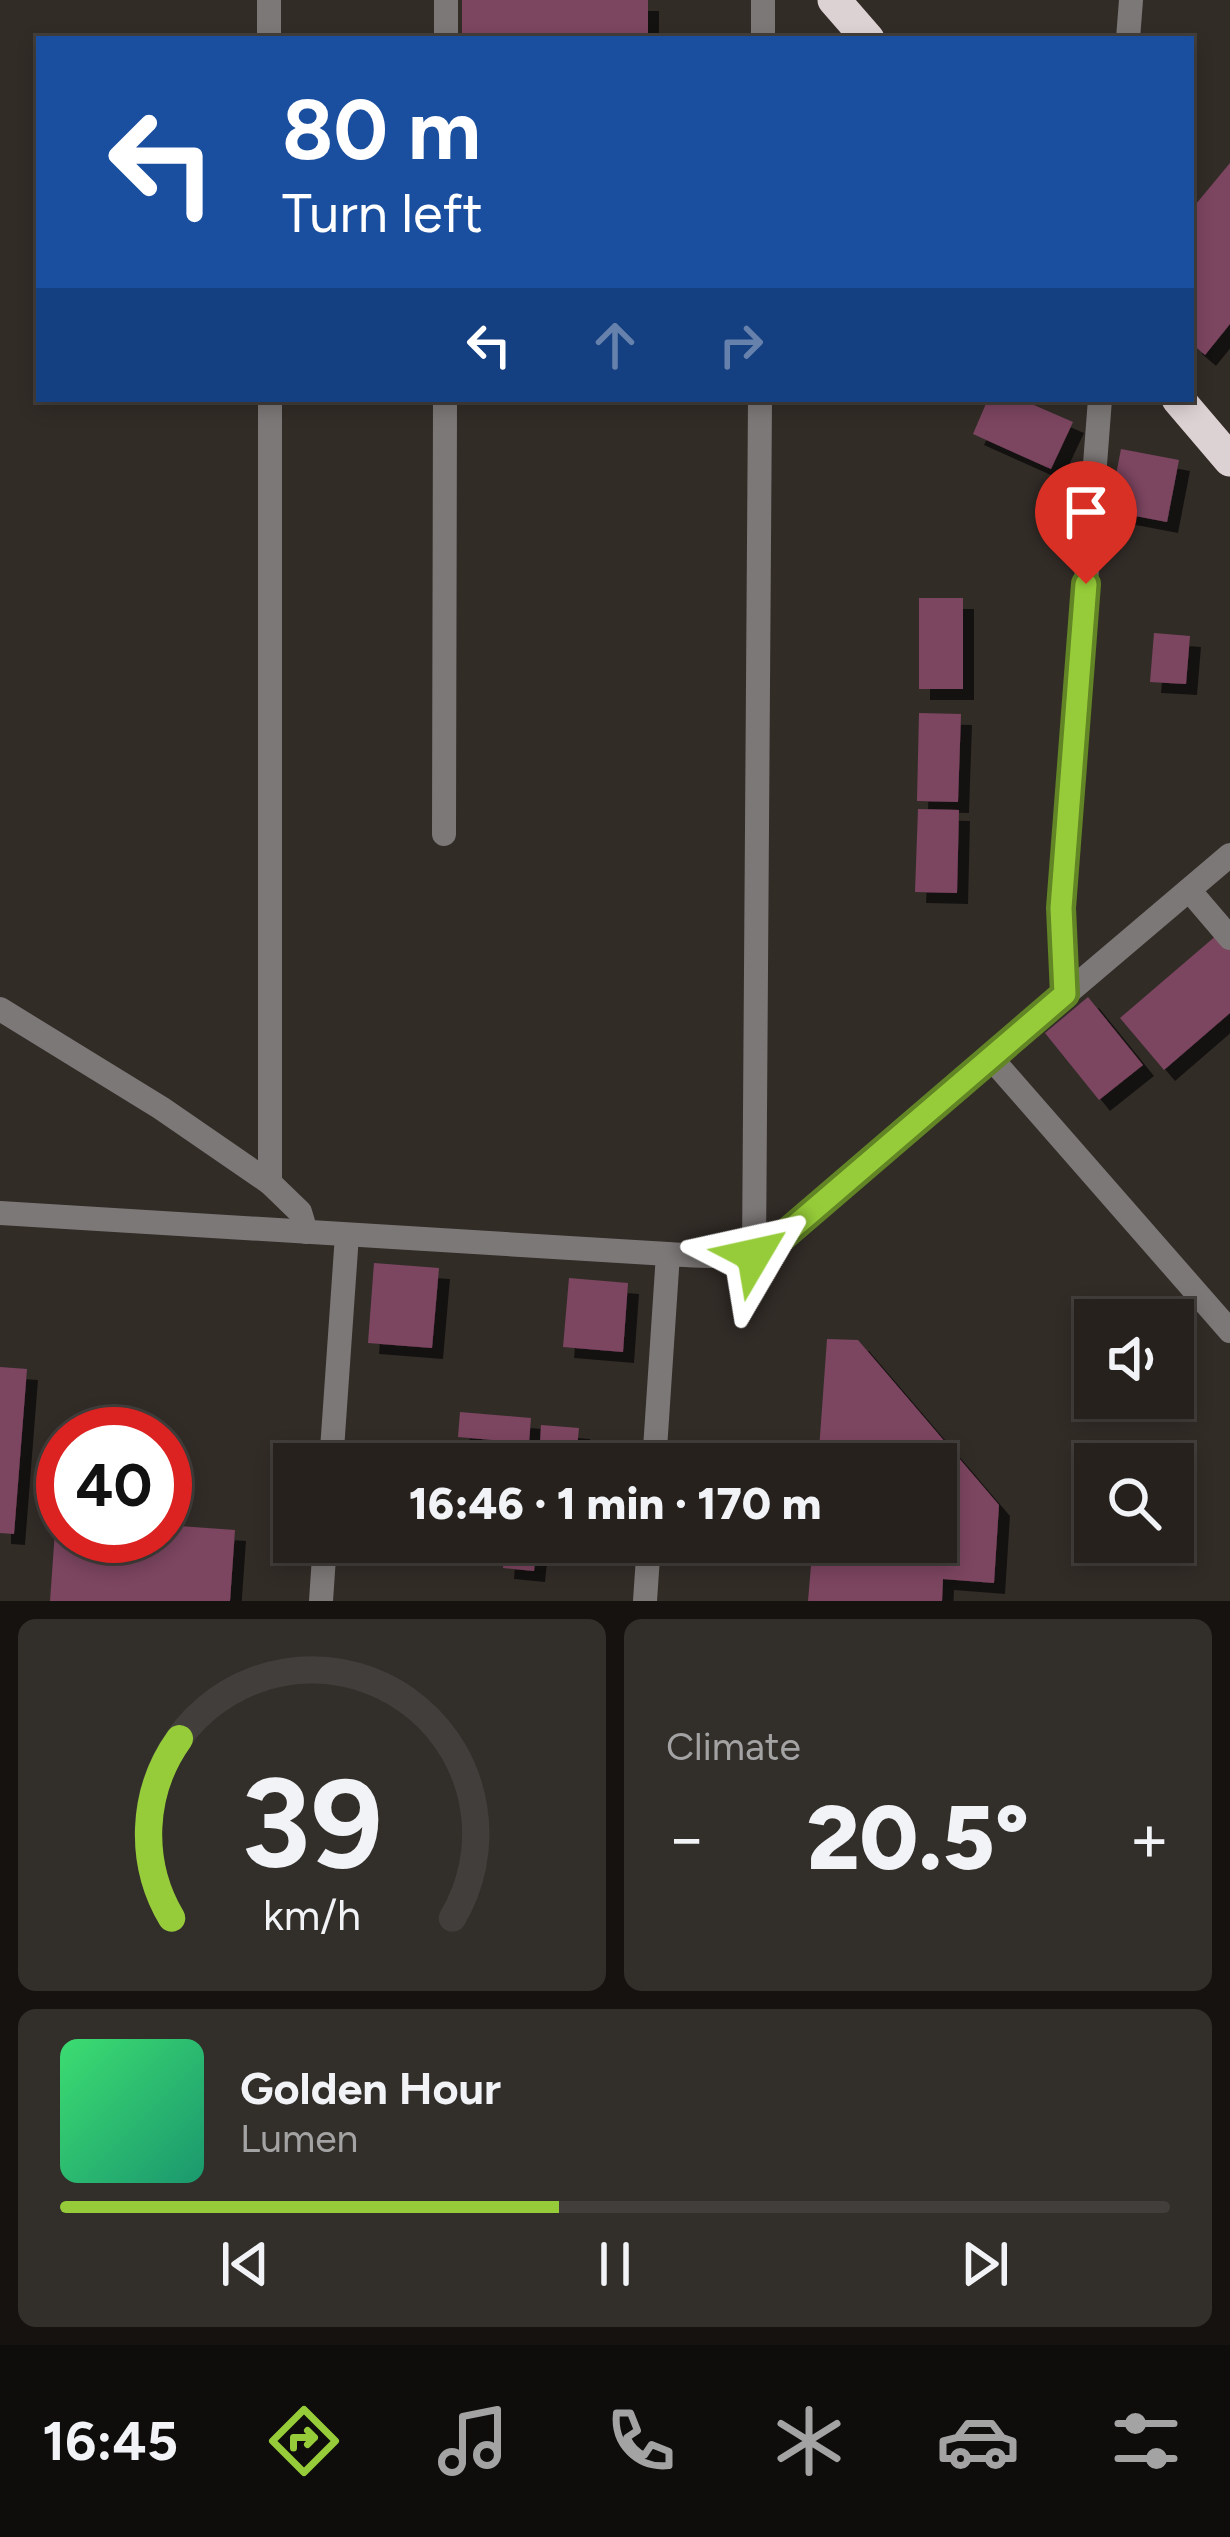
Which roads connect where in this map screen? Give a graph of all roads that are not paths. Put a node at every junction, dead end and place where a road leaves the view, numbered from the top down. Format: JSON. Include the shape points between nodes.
{"nodes":[{"id":1,"x":269,"y":0,"type":"edge"},
{"id":2,"x":446,"y":0,"type":"edge"},
{"id":3,"x":763,"y":0,"type":"edge"},
{"id":4,"x":834,"y":0,"type":"edge"},
{"id":5,"x":1131,"y":0,"type":"edge"},
{"id":6,"x":269,"y":36,"type":"edge"},
{"id":7,"x":446,"y":36,"type":"edge"},
{"id":8,"x":763,"y":36,"type":"edge"},
{"id":9,"x":865,"y":36,"type":"edge"},
{"id":10,"x":1128,"y":36,"type":"edge"},
{"id":11,"x":270,"y":402,"type":"edge"},
{"id":12,"x":445,"y":402,"type":"edge"},
{"id":13,"x":760,"y":402,"type":"edge"},
{"id":14,"x":1100,"y":402,"type":"edge"},
{"id":15,"x":1181,"y":402,"type":"edge"},
{"id":16,"x":1230,"y":460,"type":"edge"},
{"id":17,"x":444,"y":834,"type":"dead end"},
{"id":18,"x":1230,"y":855,"type":"edge"},
{"id":19,"x":1189,"y":890,"type":"junction"},
{"id":20,"x":1230,"y":938,"type":"edge"},
{"id":21,"x":1065,"y":994,"type":"junction"},
{"id":22,"x":0,"y":1010,"type":"edge"},
{"id":23,"x":991,"y":1058,"type":"junction"},
{"id":24,"x":270,"y":1183,"type":"junction"},
{"id":25,"x":0,"y":1213,"type":"edge"},
{"id":26,"x":306,"y":1232,"type":"junction"},
{"id":27,"x":347,"y":1234,"type":"junction"},
{"id":28,"x":668,"y":1254,"type":"junction"},
{"id":29,"x":754,"y":1255,"type":"junction"},
{"id":30,"x":1230,"y":1331,"type":"edge"},
{"id":31,"x":332,"y":1443,"type":"edge"},
{"id":32,"x":655,"y":1443,"type":"edge"},
{"id":33,"x":324,"y":1563,"type":"edge"},
{"id":34,"x":648,"y":1563,"type":"edge"},
{"id":35,"x":321,"y":1601,"type":"edge"},
{"id":36,"x":645,"y":1601,"type":"edge"}],
"edges":[{"from":1,"to":6,"type":"street"},
{"from":2,"to":7,"type":"street"},
{"from":3,"to":8,"type":"street"},
{"from":4,"to":9,"type":"highway"},
{"from":5,"to":10,"type":"street"},
{"from":11,"to":24,"type":"street"},
{"from":12,"to":17,"type":"street"},
{"from":13,"to":29,"type":"street"},
{"from":14,"to":21,"type":"street","via":[[1061,908]]},
{"from":15,"to":16,"type":"highway"},
{"from":18,"to":19,"type":"street"},
{"from":19,"to":20,"type":"street"},
{"from":19,"to":21,"type":"street"},
{"from":21,"to":23,"type":"street"},
{"from":22,"to":24,"type":"street"},
{"from":23,"to":29,"type":"street"},
{"from":23,"to":30,"type":"street"},
{"from":24,"to":26,"type":"street","via":[[300,1212]]},
{"from":25,"to":26,"type":"street"},
{"from":26,"to":27,"type":"street"},
{"from":27,"to":28,"type":"street"},
{"from":27,"to":31,"type":"street"},
{"from":28,"to":29,"type":"street"},
{"from":28,"to":32,"type":"street"},
{"from":33,"to":35,"type":"street"},
{"from":34,"to":36,"type":"street"}]}
